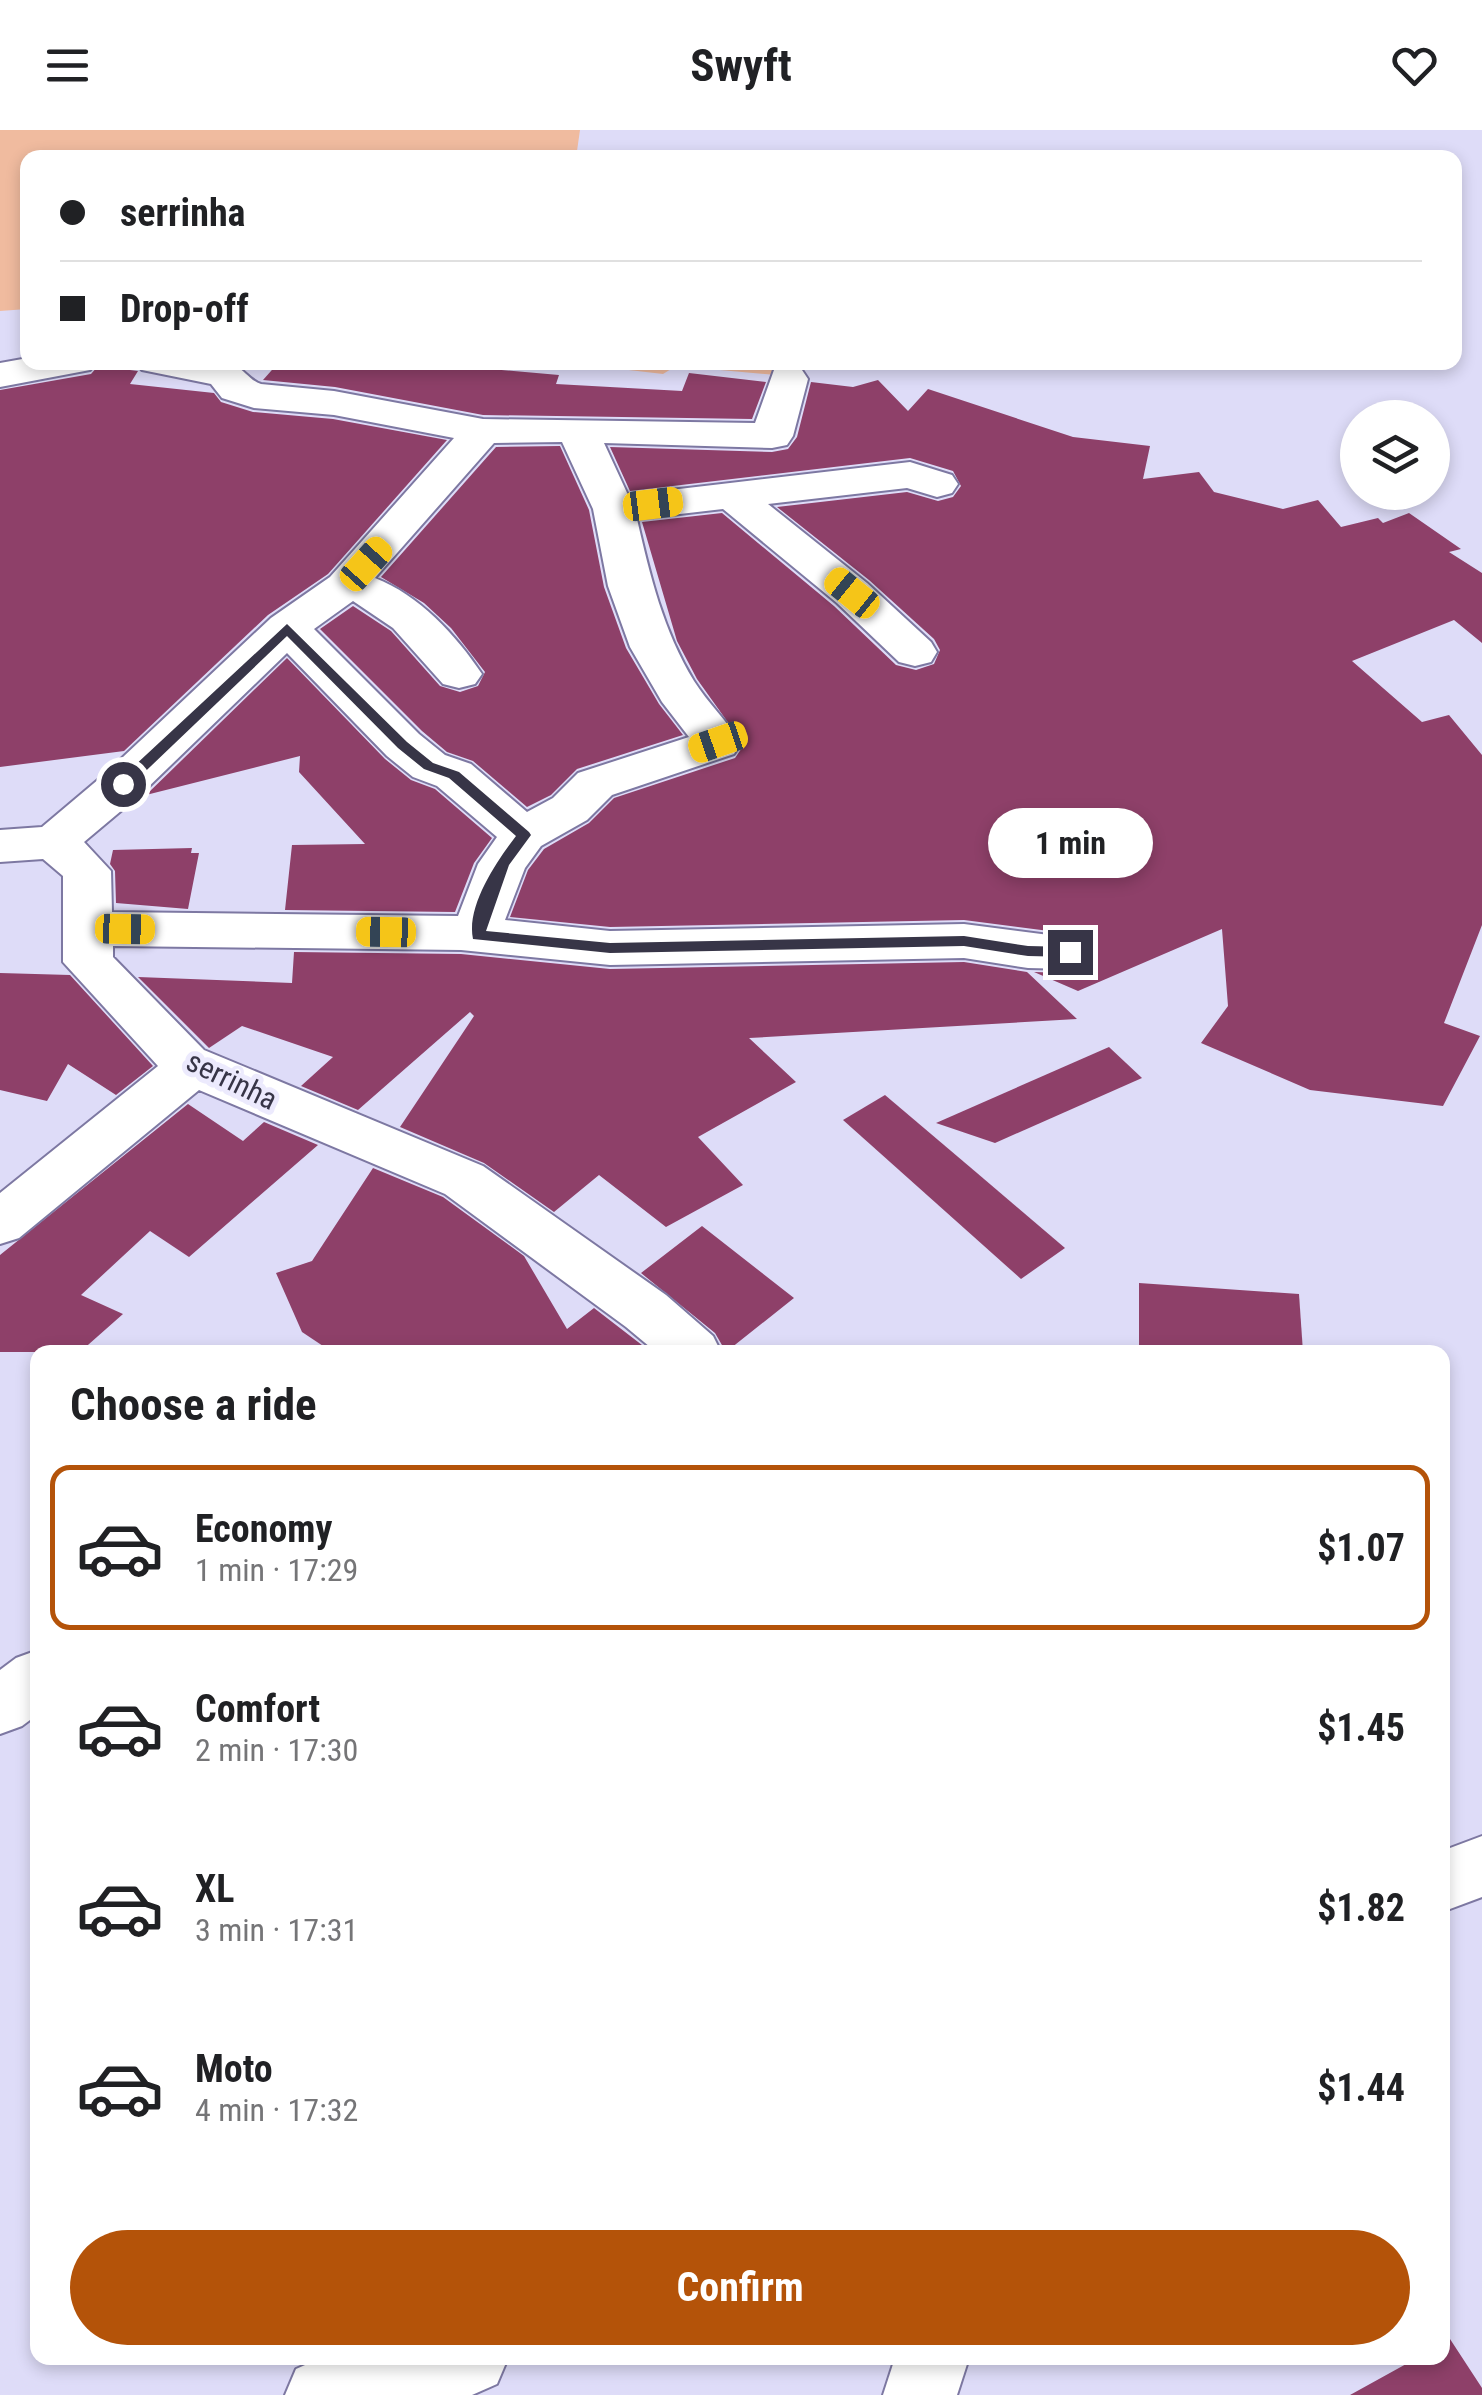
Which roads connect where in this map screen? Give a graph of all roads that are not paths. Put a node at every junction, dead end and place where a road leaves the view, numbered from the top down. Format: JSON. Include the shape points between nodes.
{"nodes":[{"id":1,"x":29,"y":370,"type":"edge"},
{"id":2,"x":198,"y":370,"type":"edge"},
{"id":3,"x":0,"y":375,"type":"edge"},
{"id":4,"x":788,"y":379,"type":"dead end"},
{"id":5,"x":483,"y":430,"type":"junction"},
{"id":6,"x":577,"y":430,"type":"junction"},
{"id":7,"x":936,"y":484,"type":"dead end"},
{"id":8,"x":730,"y":494,"type":"junction"},
{"id":9,"x":614,"y":509,"type":"junction"},
{"id":10,"x":346,"y":586,"type":"junction"},
{"id":11,"x":287,"y":628,"type":"junction"},
{"id":12,"x":915,"y":652,"type":"dead end"},
{"id":13,"x":459,"y":674,"type":"dead end"},
{"id":14,"x":524,"y":835,"type":"junction"},
{"id":15,"x":54,"y":842,"type":"junction"},
{"id":16,"x":0,"y":846,"type":"edge"},
{"id":17,"x":88,"y":929,"type":"junction"},
{"id":18,"x":478,"y":935,"type":"junction"},
{"id":19,"x":1070,"y":952,"type":"dead end"},
{"id":20,"x":193,"y":1066,"type":"junction"},
{"id":21,"x":0,"y":1222,"type":"edge"},
{"id":22,"x":685,"y":1345,"type":"edge"},
{"id":23,"x":30,"y":1683,"type":"edge"},
{"id":24,"x":0,"y":1706,"type":"edge"},
{"id":25,"x":1482,"y":1866,"type":"edge"},
{"id":26,"x":1450,"y":1879,"type":"edge"},
{"id":27,"x":455,"y":2365,"type":"edge"},
{"id":28,"x":930,"y":2365,"type":"edge"},
{"id":29,"x":322,"y":2395,"type":"edge"},
{"id":30,"x":920,"y":2395,"type":"edge"}],
"edges":[{"from":1,"to":3,"type":"street"},
{"from":2,"to":5,"type":"street","via":[[224,375],[254,396],[334,402]]},
{"from":4,"to":6,"type":"street","via":[[772,436]]},
{"from":5,"to":6,"type":"street"},
{"from":5,"to":10,"type":"street"},
{"from":6,"to":9,"type":"street"},
{"from":7,"to":8,"type":"street","via":[[910,475]]},
{"from":8,"to":9,"type":"street"},
{"from":8,"to":12,"type":"street"},
{"from":9,"to":14,"type":"street","via":[[652,648],[718,742],[595,784],[570,809]]},
{"from":10,"to":11,"type":"street"},
{"from":10,"to":13,"type":"street","via":[[361,586],[409,618]]},
{"from":11,"to":14,"type":"street","via":[[402,745],[428,766],[454,775]]},
{"from":11,"to":15,"type":"street"},
{"from":14,"to":18,"type":"street","via":[[502,864]]},
{"from":15,"to":16,"type":"street"},
{"from":15,"to":17,"type":"street","name":"serrinha","via":[[87,872]]},
{"from":17,"to":18,"type":"street"},
{"from":17,"to":20,"type":"street","name":"serrinha","via":[[88,962]]},
{"from":18,"to":19,"type":"street","via":[[610,948],[964,941]]},
{"from":20,"to":21,"type":"street"},
{"from":20,"to":22,"type":"street","name":"serrinha","via":[[464,1180]]},
{"from":23,"to":24,"type":"street"},
{"from":25,"to":26,"type":"street"},
{"from":27,"to":29,"type":"street","via":[[422,2379],[396,2370]]},
{"from":28,"to":30,"type":"street"}]}
